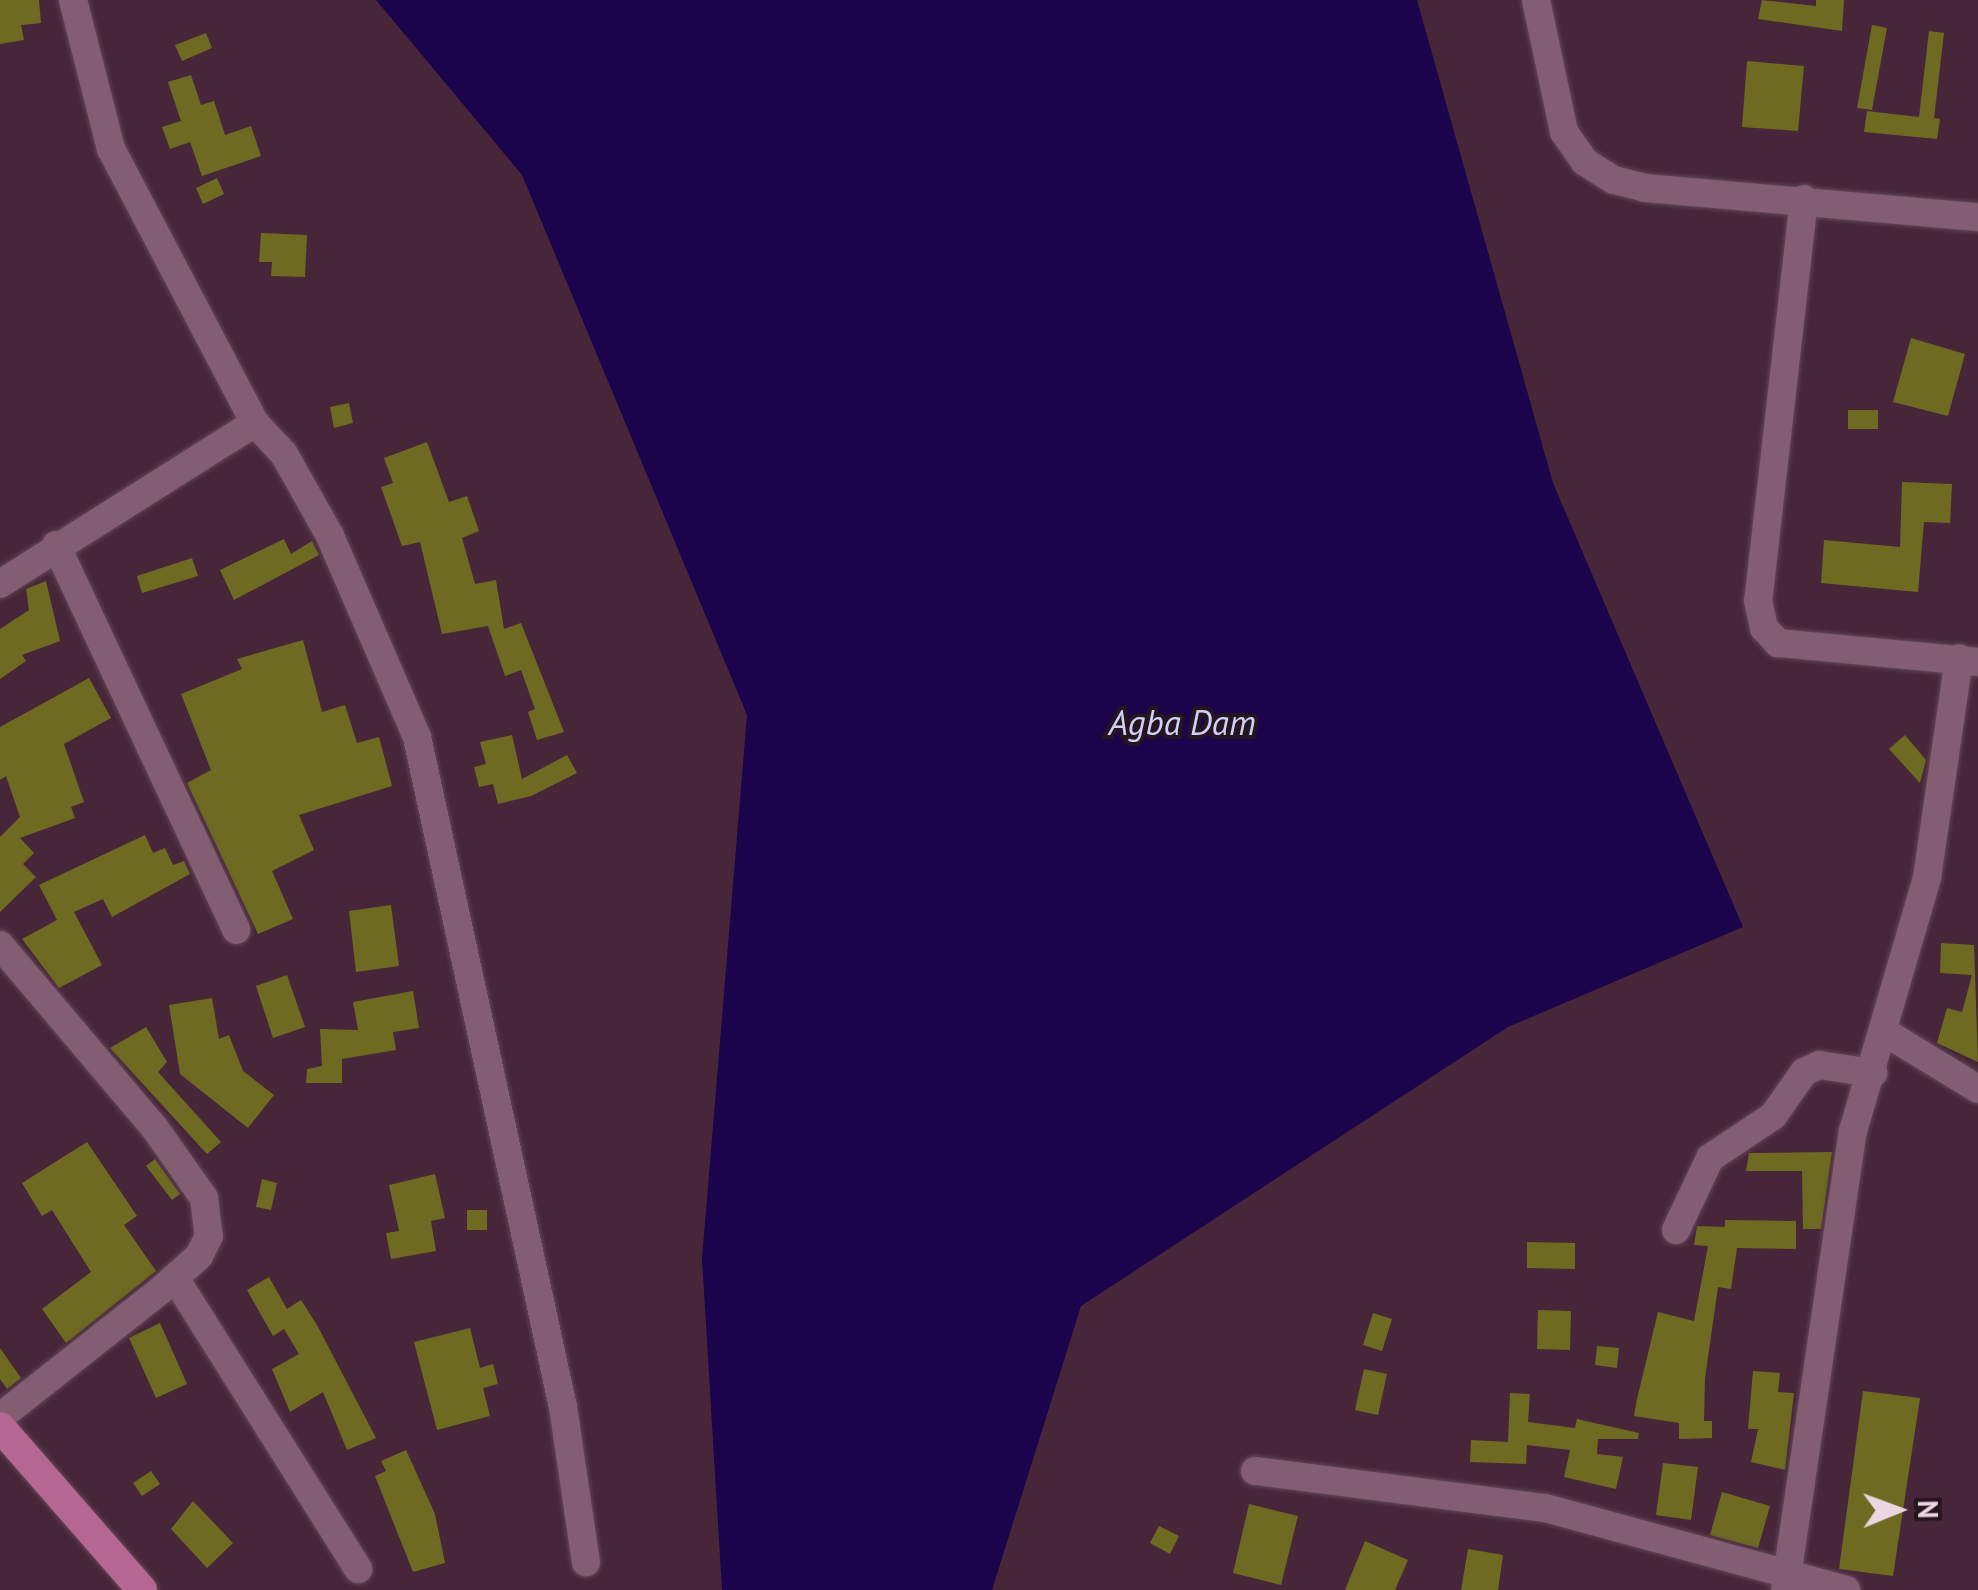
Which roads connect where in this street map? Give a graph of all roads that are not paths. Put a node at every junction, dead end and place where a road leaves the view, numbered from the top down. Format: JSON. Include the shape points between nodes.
{"nodes":[{"id":1,"x":73,"y":0,"type":"edge"},
{"id":2,"x":1536,"y":0,"type":"edge"},
{"id":3,"x":1804,"y":199,"type":"junction"},
{"id":4,"x":1978,"y":218,"type":"edge"},
{"id":5,"x":255,"y":422,"type":"junction"},
{"id":6,"x":56,"y":546,"type":"junction"},
{"id":7,"x":0,"y":584,"type":"edge"},
{"id":8,"x":1968,"y":660,"type":"edge"},
{"id":9,"x":236,"y":930,"type":"dead end"},
{"id":10,"x":0,"y":946,"type":"edge"},
{"id":11,"x":1883,"y":1031,"type":"junction"},
{"id":12,"x":1873,"y":1073,"type":"junction"},
{"id":13,"x":1978,"y":1088,"type":"edge"},
{"id":14,"x":1676,"y":1230,"type":"dead end"},
{"id":15,"x":175,"y":1278,"type":"junction"},
{"id":16,"x":0,"y":1416,"type":"edge"},
{"id":17,"x":0,"y":1427,"type":"edge"},
{"id":18,"x":1255,"y":1471,"type":"dead end"},
{"id":19,"x":586,"y":1562,"type":"dead end"},
{"id":20,"x":358,"y":1569,"type":"dead end"},
{"id":21,"x":1787,"y":1584,"type":"edge"},
{"id":22,"x":142,"y":1590,"type":"edge"},
{"id":23,"x":1846,"y":1590,"type":"edge"}],
"edges":[{"from":1,"to":5,"type":"street","via":[[111,149]]},
{"from":2,"to":3,"type":"street","via":[[1559,116],[1585,162],[1646,188]]},
{"from":3,"to":4,"type":"street"},
{"from":3,"to":8,"type":"street","via":[[1758,600],[1764,628],[1778,643]]},
{"from":5,"to":6,"type":"street"},
{"from":5,"to":19,"type":"street","via":[[284,454],[330,536],[417,737],[563,1406]]},
{"from":6,"to":7,"type":"street"},
{"from":6,"to":9,"type":"street"},
{"from":8,"to":11,"type":"street","via":[[1927,878]]},
{"from":10,"to":15,"type":"street","via":[[154,1127],[204,1198],[209,1236]]},
{"from":11,"to":12,"type":"street"},
{"from":11,"to":13,"type":"street"},
{"from":12,"to":14,"type":"street","via":[[1819,1065],[1804,1072],[1773,1116],[1710,1158]]},
{"from":12,"to":21,"type":"street","via":[[1853,1130]]},
{"from":15,"to":16,"type":"street"},
{"from":15,"to":20,"type":"street"},
{"from":17,"to":22,"type":"main road"},
{"from":18,"to":21,"type":"street","via":[[1545,1508]]},
{"from":21,"to":23,"type":"street"}]}
